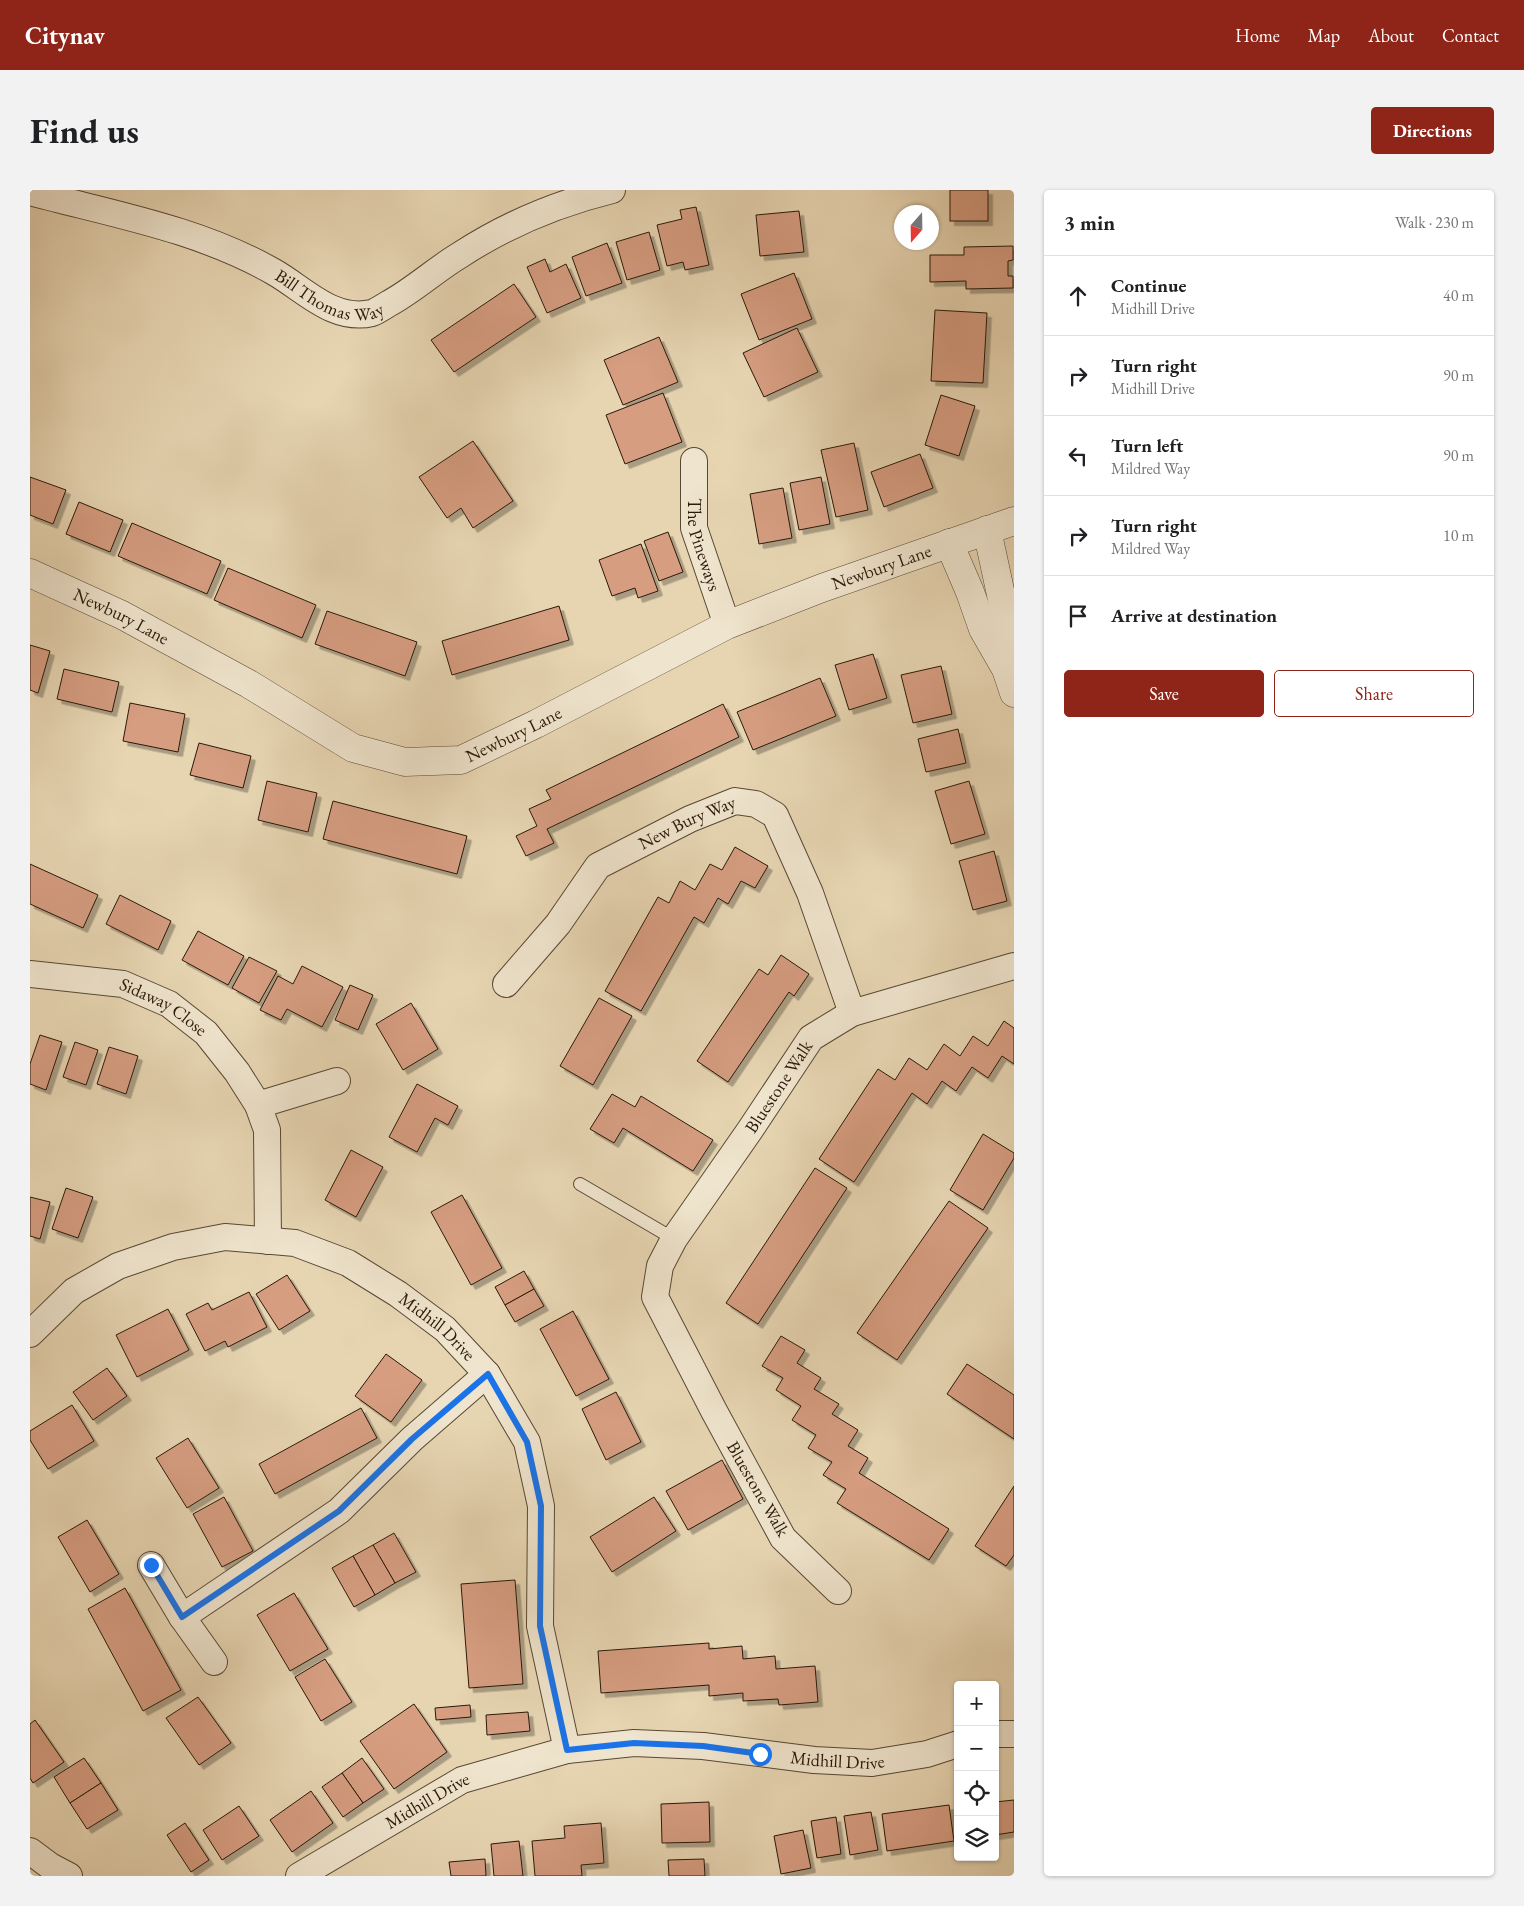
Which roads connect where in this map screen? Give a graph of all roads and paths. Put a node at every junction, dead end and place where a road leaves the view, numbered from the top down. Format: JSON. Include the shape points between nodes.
{"nodes":[{"id":1,"x":612,"y":190,"type":"edge"},
{"id":2,"x":30,"y":192,"type":"edge"},
{"id":3,"x":694,"y":462,"type":"dead end"},
{"id":4,"x":1014,"y":521,"type":"edge"},
{"id":5,"x":987,"y":530,"type":"junction"},
{"id":6,"x":949,"y":543,"type":"junction"},
{"id":7,"x":30,"y":573,"type":"edge"},
{"id":8,"x":728,"y":625,"type":"junction"},
{"id":9,"x":1010,"y":681,"type":"edge"},
{"id":10,"x":1014,"y":966,"type":"edge"},
{"id":11,"x":30,"y":974,"type":"edge"},
{"id":12,"x":506,"y":984,"type":"dead end"},
{"id":13,"x":852,"y":1012,"type":"junction"},
{"id":14,"x":337,"y":1081,"type":"dead end"},
{"id":15,"x":258,"y":1105,"type":"junction"},
{"id":16,"x":580,"y":1184,"type":"dead end"},
{"id":17,"x":674,"y":1238,"type":"junction"},
{"id":18,"x":268,"y":1241,"type":"junction"},
{"id":19,"x":30,"y":1333,"type":"edge"},
{"id":20,"x":488,"y":1374,"type":"junction"},
{"id":21,"x":151,"y":1565,"type":"dead end"},
{"id":22,"x":838,"y":1591,"type":"dead end"},
{"id":23,"x":182,"y":1617,"type":"junction"},
{"id":24,"x":214,"y":1662,"type":"dead end"},
{"id":25,"x":999,"y":1734,"type":"edge"},
{"id":26,"x":1014,"y":1734,"type":"edge"},
{"id":27,"x":954,"y":1745,"type":"edge"},
{"id":28,"x":567,"y":1750,"type":"junction"},
{"id":29,"x":30,"y":1851,"type":"edge"},
{"id":30,"x":69,"y":1876,"type":"edge"},
{"id":31,"x":299,"y":1876,"type":"edge"}],
"edges":[{"from":1,"to":2,"type":"street","name":"Bill Thomas Way","via":[[580,198],[512,226],[460,255],[406,294],[372,313],[352,314],[331,309],[274,272],[186,233]]},
{"from":3,"to":8,"type":"street","name":"The Pineways","via":[[694,528]]},
{"from":4,"to":5,"type":"street","name":"Newbury Lane"},
{"from":5,"to":6,"type":"street","name":"Newbury Lane"},
{"from":5,"to":9,"type":"street","via":[[1003,604]]},
{"from":6,"to":8,"type":"street","name":"Newbury Lane"},
{"from":6,"to":9,"type":"street","via":[[983,629]]},
{"from":7,"to":8,"type":"street","name":"Newbury Lane","via":[[122,615],[232,674],[353,748],[405,762],[461,760]]},
{"from":10,"to":13,"type":"street","name":"Bluestone Walk"},
{"from":11,"to":15,"type":"street","name":"Sidaway Close","via":[[123,984],[169,1004],[206,1033]]},
{"from":12,"to":13,"type":"street","name":"New Bury Way","via":[[558,924],[598,866],[690,819],[735,801],[756,804],[775,814],[810,893]]},
{"from":13,"to":17,"type":"street","name":"Bluestone Walk","via":[[811,1038]]},
{"from":14,"to":15,"type":"street"},
{"from":15,"to":18,"type":"street","name":"Sidaway Close","via":[[267,1130]]},
{"from":16,"to":17,"type":"lane"},
{"from":17,"to":22,"type":"street","name":"Bluestone Walk","via":[[660,1266],[655,1297],[783,1538]]},
{"from":18,"to":19,"type":"street","name":"Midhill Drive","via":[[225,1237],[173,1247],[118,1266],[74,1291]]},
{"from":18,"to":20,"type":"street","name":"Midhill Drive","via":[[295,1243],[348,1263],[445,1328]]},
{"from":20,"to":23,"type":"street","via":[[412,1439],[339,1511]]},
{"from":20,"to":28,"type":"street","name":"Midhill Drive","via":[[527,1442],[541,1506],[540,1626]]},
{"from":21,"to":23,"type":"street"},
{"from":23,"to":24,"type":"street"},
{"from":25,"to":26,"type":"street"},
{"from":27,"to":28,"type":"street","name":"Midhill Drive","via":[[927,1754],[872,1763],[814,1760],[703,1746],[634,1743]]},
{"from":28,"to":31,"type":"street","name":"Midhill Drive","via":[[462,1780]]},
{"from":29,"to":30,"type":"street"}]}
